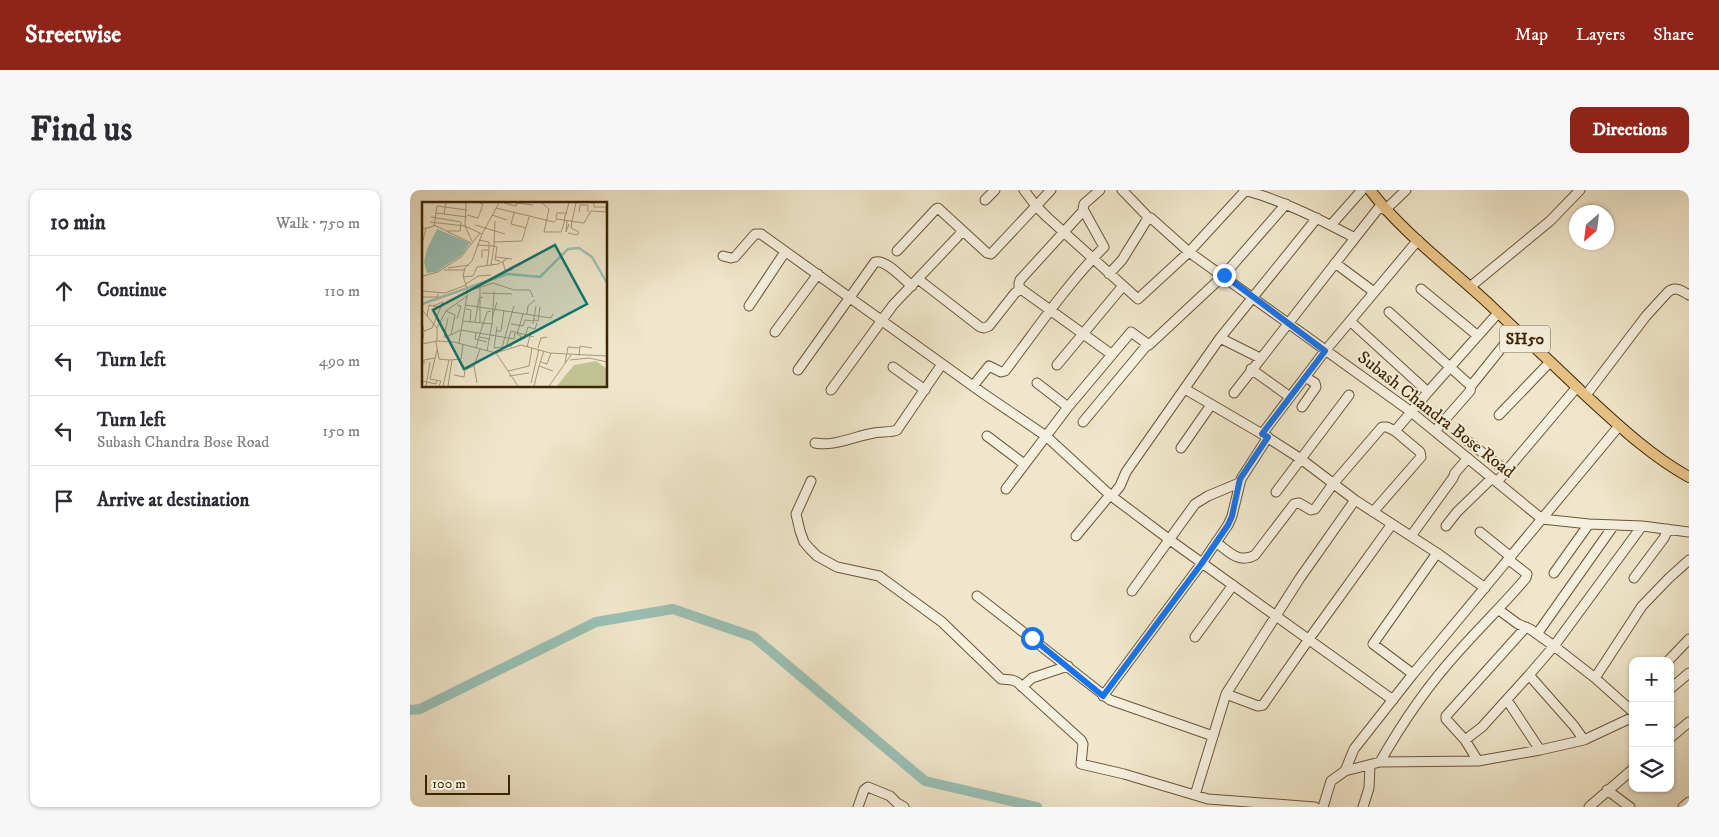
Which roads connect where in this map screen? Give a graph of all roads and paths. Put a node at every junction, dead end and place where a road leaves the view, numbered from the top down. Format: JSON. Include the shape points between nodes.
{"nodes":[{"id":1,"x":995,"y":190,"type":"edge"},
{"id":2,"x":1024,"y":190,"type":"edge"},
{"id":3,"x":1051,"y":190,"type":"edge"},
{"id":4,"x":1100,"y":190,"type":"edge"},
{"id":5,"x":1122,"y":190,"type":"edge"},
{"id":6,"x":1245,"y":190,"type":"edge"},
{"id":7,"x":1362,"y":190,"type":"edge"},
{"id":8,"x":1370,"y":190,"type":"edge"},
{"id":9,"x":1406,"y":190,"type":"edge"},
{"id":10,"x":1580,"y":190,"type":"edge"},
{"id":11,"x":985,"y":200,"type":"dead end"},
{"id":12,"x":1286,"y":204,"type":"junction"},
{"id":13,"x":1036,"y":206,"type":"junction"},
{"id":14,"x":1383,"y":207,"type":"junction"},
{"id":15,"x":1083,"y":211,"type":"junction"},
{"id":16,"x":1149,"y":218,"type":"junction"},
{"id":17,"x":1318,"y":218,"type":"junction"},
{"id":18,"x":1331,"y":225,"type":"junction"},
{"id":19,"x":964,"y":231,"type":"junction"},
{"id":20,"x":1064,"y":233,"type":"junction"},
{"id":21,"x":1356,"y":238,"type":"junction"},
{"id":22,"x":1418,"y":240,"type":"junction"},
{"id":23,"x":897,"y":251,"type":"dead end"},
{"id":24,"x":785,"y":252,"type":"junction"},
{"id":25,"x":1189,"y":252,"type":"junction"},
{"id":26,"x":723,"y":256,"type":"dead end"},
{"id":27,"x":1092,"y":258,"type":"junction"},
{"id":28,"x":1335,"y":263,"type":"junction"},
{"id":29,"x":818,"y":274,"type":"junction"},
{"id":30,"x":1108,"y":274,"type":"junction"},
{"id":31,"x":1224,"y":275,"type":"junction"},
{"id":32,"x":915,"y":283,"type":"junction"},
{"id":33,"x":1470,"y":286,"type":"junction"},
{"id":34,"x":1122,"y":287,"type":"junction"},
{"id":35,"x":1020,"y":289,"type":"junction"},
{"id":36,"x":1420,"y":289,"type":"dead end"},
{"id":37,"x":1374,"y":292,"type":"junction"},
{"id":38,"x":1689,"y":295,"type":"edge"},
{"id":39,"x":1252,"y":296,"type":"junction"},
{"id":40,"x":850,"y":297,"type":"junction"},
{"id":41,"x":749,"y":306,"type":"dead end"},
{"id":42,"x":1051,"y":311,"type":"junction"},
{"id":43,"x":1389,"y":312,"type":"dead end"},
{"id":44,"x":1498,"y":313,"type":"junction"},
{"id":45,"x":882,"y":320,"type":"junction"},
{"id":46,"x":1350,"y":321,"type":"junction"},
{"id":47,"x":1288,"y":323,"type":"junction"},
{"id":48,"x":1516,"y":330,"type":"junction"},
{"id":49,"x":775,"y":332,"type":"dead end"},
{"id":50,"x":1082,"y":333,"type":"junction"},
{"id":51,"x":1478,"y":336,"type":"junction"},
{"id":52,"x":1220,"y":338,"type":"junction"},
{"id":53,"x":1148,"y":345,"type":"junction"},
{"id":54,"x":1325,"y":351,"type":"junction"},
{"id":55,"x":1111,"y":354,"type":"junction"},
{"id":56,"x":1260,"y":358,"type":"junction"},
{"id":57,"x":1550,"y":362,"type":"junction"},
{"id":58,"x":942,"y":364,"type":"junction"},
{"id":59,"x":1057,"y":365,"type":"dead end"},
{"id":60,"x":1450,"y":366,"type":"junction"},
{"id":61,"x":893,"y":367,"type":"dead end"},
{"id":62,"x":1252,"y":369,"type":"junction"},
{"id":63,"x":798,"y":370,"type":"dead end"},
{"id":64,"x":1306,"y":377,"type":"junction"},
{"id":65,"x":1037,"y":383,"type":"dead end"},
{"id":66,"x":973,"y":386,"type":"junction"},
{"id":67,"x":1471,"y":386,"type":"junction"},
{"id":68,"x":1577,"y":387,"type":"junction"},
{"id":69,"x":1184,"y":389,"type":"junction"},
{"id":70,"x":831,"y":390,"type":"dead end"},
{"id":71,"x":925,"y":390,"type":"junction"},
{"id":72,"x":1428,"y":392,"type":"junction"},
{"id":73,"x":1234,"y":393,"type":"dead end"},
{"id":74,"x":1349,"y":395,"type":"dead end"},
{"id":75,"x":1586,"y":395,"type":"junction"},
{"id":76,"x":1290,"y":397,"type":"junction"},
{"id":77,"x":1211,"y":405,"type":"junction"},
{"id":78,"x":1068,"y":407,"type":"junction"},
{"id":79,"x":1302,"y":407,"type":"dead end"},
{"id":80,"x":1410,"y":411,"type":"junction"},
{"id":81,"x":1499,"y":415,"type":"dead end"},
{"id":82,"x":1083,"y":422,"type":"dead end"},
{"id":83,"x":1620,"y":426,"type":"junction"},
{"id":84,"x":1395,"y":431,"type":"junction"},
{"id":85,"x":1435,"y":431,"type":"junction"},
{"id":86,"x":987,"y":436,"type":"dead end"},
{"id":87,"x":1046,"y":436,"type":"junction"},
{"id":88,"x":1265,"y":436,"type":"junction"},
{"id":89,"x":1465,"y":439,"type":"dead end"},
{"id":90,"x":815,"y":443,"type":"dead end"},
{"id":91,"x":1181,"y":448,"type":"dead end"},
{"id":92,"x":1468,"y":458,"type":"junction"},
{"id":93,"x":1301,"y":459,"type":"junction"},
{"id":94,"x":1024,"y":464,"type":"junction"},
{"id":95,"x":1506,"y":471,"type":"junction"},
{"id":96,"x":1689,"y":477,"type":"edge"},
{"id":97,"x":1495,"y":480,"type":"junction"},
{"id":98,"x":812,"y":481,"type":"dead end"},
{"id":99,"x":1239,"y":483,"type":"junction"},
{"id":100,"x":1333,"y":484,"type":"junction"},
{"id":101,"x":1006,"y":489,"type":"dead end"},
{"id":102,"x":1276,"y":492,"type":"dead end"},
{"id":103,"x":1111,"y":496,"type":"junction"},
{"id":104,"x":1355,"y":500,"type":"junction"},
{"id":105,"x":1373,"y":512,"type":"junction"},
{"id":106,"x":1542,"y":520,"type":"junction"},
{"id":107,"x":1392,"y":524,"type":"junction"},
{"id":108,"x":1589,"y":524,"type":"junction"},
{"id":109,"x":1614,"y":525,"type":"junction"},
{"id":110,"x":1446,"y":526,"type":"dead end"},
{"id":111,"x":1642,"y":526,"type":"junction"},
{"id":112,"x":1668,"y":529,"type":"junction"},
{"id":113,"x":1480,"y":532,"type":"dead end"},
{"id":114,"x":1689,"y":532,"type":"edge"},
{"id":115,"x":1076,"y":536,"type":"dead end"},
{"id":116,"x":1411,"y":536,"type":"junction"},
{"id":117,"x":1170,"y":540,"type":"junction"},
{"id":118,"x":1216,"y":542,"type":"junction"},
{"id":119,"x":1437,"y":553,"type":"junction"},
{"id":120,"x":1510,"y":558,"type":"junction"},
{"id":121,"x":1689,"y":560,"type":"edge"},
{"id":122,"x":1202,"y":563,"type":"junction"},
{"id":123,"x":1554,"y":573,"type":"dead end"},
{"id":124,"x":1634,"y":578,"type":"dead end"},
{"id":125,"x":1233,"y":585,"type":"junction"},
{"id":126,"x":1485,"y":588,"type":"junction"},
{"id":127,"x":1132,"y":590,"type":"dead end"},
{"id":128,"x":977,"y":596,"type":"dead end"},
{"id":129,"x":1499,"y":610,"type":"junction"},
{"id":130,"x":1276,"y":615,"type":"junction"},
{"id":131,"x":1526,"y":627,"type":"junction"},
{"id":132,"x":1537,"y":634,"type":"junction"},
{"id":133,"x":1195,"y":637,"type":"dead end"},
{"id":134,"x":1689,"y":638,"type":"edge"},
{"id":135,"x":1309,"y":639,"type":"junction"},
{"id":136,"x":1554,"y":646,"type":"junction"},
{"id":137,"x":1672,"y":657,"type":"edge"},
{"id":138,"x":1068,"y":666,"type":"junction"},
{"id":139,"x":1689,"y":673,"type":"edge"},
{"id":140,"x":1413,"y":674,"type":"junction"},
{"id":141,"x":1530,"y":676,"type":"junction"},
{"id":142,"x":1595,"y":678,"type":"junction"},
{"id":143,"x":1674,"y":686,"type":"edge"},
{"id":144,"x":1022,"y":687,"type":"junction"},
{"id":145,"x":1226,"y":694,"type":"junction"},
{"id":146,"x":1103,"y":696,"type":"junction"},
{"id":147,"x":1393,"y":700,"type":"junction"},
{"id":148,"x":1507,"y":700,"type":"junction"},
{"id":149,"x":1629,"y":708,"type":"edge"},
{"id":150,"x":1629,"y":720,"type":"edge"},
{"id":151,"x":1689,"y":722,"type":"edge"},
{"id":152,"x":1674,"y":735,"type":"edge"},
{"id":153,"x":1213,"y":736,"type":"junction"},
{"id":154,"x":1465,"y":740,"type":"junction"},
{"id":155,"x":1584,"y":740,"type":"junction"},
{"id":156,"x":1540,"y":750,"type":"junction"},
{"id":157,"x":1478,"y":761,"type":"junction"},
{"id":158,"x":1380,"y":762,"type":"junction"},
{"id":159,"x":1370,"y":765,"type":"junction"},
{"id":160,"x":1345,"y":771,"type":"junction"},
{"id":161,"x":1629,"y":772,"type":"edge"},
{"id":162,"x":1607,"y":790,"type":"junction"},
{"id":163,"x":1195,"y":795,"type":"junction"},
{"id":164,"x":1689,"y":802,"type":"edge"},
{"id":165,"x":858,"y":807,"type":"edge"},
{"id":166,"x":904,"y":807,"type":"edge"},
{"id":167,"x":1315,"y":807,"type":"edge"},
{"id":168,"x":1323,"y":807,"type":"edge"},
{"id":169,"x":1362,"y":807,"type":"edge"},
{"id":170,"x":1589,"y":807,"type":"edge"},
{"id":171,"x":1630,"y":807,"type":"edge"},
{"id":172,"x":1683,"y":807,"type":"edge"}],
"edges":[{"from":1,"to":11,"type":"street"},
{"from":2,"to":13,"type":"street"},
{"from":3,"to":13,"type":"street"},
{"from":4,"to":15,"type":"street","via":[[1084,204]]},
{"from":5,"to":16,"type":"street","name":"Subash Chandra Bose Road"},
{"from":6,"to":12,"type":"street"},
{"from":6,"to":25,"type":"street"},
{"from":7,"to":18,"type":"street"},
{"from":8,"to":14,"type":"main road","number":"SH50"},
{"from":9,"to":14,"type":"street"},
{"from":10,"to":33,"type":"street","via":[[1550,221]]},
{"from":12,"to":17,"type":"street"},
{"from":12,"to":31,"type":"street"},
{"from":13,"to":19,"type":"street","via":[[991,254]]},
{"from":13,"to":20,"type":"street"},
{"from":14,"to":21,"type":"street"},
{"from":14,"to":22,"type":"main road","number":"SH50"},
{"from":15,"to":20,"type":"street"},
{"from":15,"to":27,"type":"street","via":[[1104,246]]},
{"from":16,"to":25,"type":"street","name":"Subash Chandra Bose Road"},
{"from":16,"to":30,"type":"street","via":[[1122,260]]},
{"from":17,"to":18,"type":"street"},
{"from":17,"to":39,"type":"street"},
{"from":18,"to":21,"type":"street"},
{"from":19,"to":23,"type":"street","via":[[936,208]]},
{"from":19,"to":32,"type":"street"},
{"from":20,"to":27,"type":"street"},
{"from":20,"to":35,"type":"street","via":[[1020,280]]},
{"from":21,"to":28,"type":"street"},
{"from":22,"to":33,"type":"main road","number":"SH50"},
{"from":22,"to":37,"type":"street"},
{"from":24,"to":26,"type":"street","via":[[758,233],[735,257]]},
{"from":24,"to":29,"type":"street"},
{"from":24,"to":41,"type":"street"},
{"from":25,"to":31,"type":"street","name":"Subash Chandra Bose Road"},
{"from":25,"to":34,"type":"street","via":[[1140,299]]},
{"from":27,"to":30,"type":"street"},
{"from":27,"to":42,"type":"street"},
{"from":28,"to":37,"type":"street"},
{"from":28,"to":47,"type":"street"},
{"from":29,"to":40,"type":"street"},
{"from":29,"to":49,"type":"street"},
{"from":30,"to":34,"type":"street"},
{"from":31,"to":39,"type":"street","name":"Subash Chandra Bose Road"},
{"from":31,"to":53,"type":"street"},
{"from":32,"to":35,"type":"street","via":[[984,328]]},
{"from":32,"to":40,"type":"street","via":[[877,261]]},
{"from":32,"to":45,"type":"street"},
{"from":33,"to":44,"type":"main road","number":"SH50"},
{"from":34,"to":50,"type":"street"},
{"from":35,"to":42,"type":"street"},
{"from":36,"to":51,"type":"street"},
{"from":37,"to":46,"type":"street"},
{"from":38,"to":75,"type":"street","via":[[1677,288],[1668,292]]},
{"from":39,"to":47,"type":"street","name":"Subash Chandra Bose Road"},
{"from":39,"to":52,"type":"street"},
{"from":40,"to":45,"type":"street"},
{"from":40,"to":63,"type":"street"},
{"from":42,"to":50,"type":"street"},
{"from":42,"to":66,"type":"street","via":[[1005,371],[989,366]]},
{"from":43,"to":60,"type":"street"},
{"from":44,"to":48,"type":"main road","number":"SH50"},
{"from":44,"to":51,"type":"street"},
{"from":45,"to":58,"type":"street"},
{"from":45,"to":70,"type":"street"},
{"from":46,"to":54,"type":"street"},
{"from":46,"to":72,"type":"street"},
{"from":47,"to":54,"type":"street","name":"Subash Chandra Bose Road"},
{"from":47,"to":56,"type":"street"},
{"from":48,"to":57,"type":"main road","number":"SH50"},
{"from":48,"to":67,"type":"street"},
{"from":50,"to":55,"type":"street"},
{"from":50,"to":59,"type":"street"},
{"from":51,"to":60,"type":"street"},
{"from":52,"to":56,"type":"street"},
{"from":52,"to":69,"type":"street"},
{"from":53,"to":55,"type":"street","via":[[1131,332]]},
{"from":53,"to":82,"type":"street"},
{"from":54,"to":64,"type":"street"},
{"from":54,"to":80,"type":"street","name":"Subash Chandra Bose Road"},
{"from":55,"to":78,"type":"street"},
{"from":56,"to":62,"type":"street"},
{"from":57,"to":68,"type":"main road","number":"SH50"},
{"from":57,"to":81,"type":"street"},
{"from":58,"to":66,"type":"street"},
{"from":58,"to":71,"type":"street"},
{"from":60,"to":67,"type":"street"},
{"from":60,"to":72,"type":"street"},
{"from":61,"to":71,"type":"street"},
{"from":62,"to":73,"type":"street"},
{"from":62,"to":76,"type":"street"},
{"from":64,"to":76,"type":"street"},
{"from":64,"to":79,"type":"street","via":[[1316,387]]},
{"from":65,"to":78,"type":"street"},
{"from":66,"to":87,"type":"street"},
{"from":67,"to":85,"type":"street"},
{"from":68,"to":75,"type":"main road","number":"SH50"},
{"from":68,"to":95,"type":"street"},
{"from":69,"to":77,"type":"street"},
{"from":69,"to":103,"type":"street"},
{"from":71,"to":90,"type":"street","via":[[898,430],[825,444]]},
{"from":72,"to":80,"type":"street"},
{"from":74,"to":93,"type":"street"},
{"from":75,"to":83,"type":"main road","number":"SH50"},
{"from":76,"to":88,"type":"street"},
{"from":77,"to":88,"type":"street"},
{"from":77,"to":91,"type":"street"},
{"from":78,"to":87,"type":"street"},
{"from":80,"to":84,"type":"street"},
{"from":80,"to":85,"type":"street","name":"Subash Chandra Bose Road"},
{"from":83,"to":96,"type":"main road","number":"SH50","via":[[1650,452]]},
{"from":83,"to":106,"type":"street"},
{"from":84,"to":100,"type":"street","via":[[1382,427]]},
{"from":84,"to":105,"type":"street","via":[[1420,452],[1421,457]]},
{"from":85,"to":92,"type":"street","name":"Subash Chandra Bose Road"},
{"from":86,"to":94,"type":"street"},
{"from":87,"to":94,"type":"street"},
{"from":87,"to":103,"type":"street"},
{"from":88,"to":93,"type":"street"},
{"from":88,"to":99,"type":"street"},
{"from":89,"to":95,"type":"street"},
{"from":92,"to":97,"type":"street","name":"Subash Chandra Bose Road"},
{"from":92,"to":116,"type":"street"},
{"from":93,"to":100,"type":"street"},
{"from":93,"to":102,"type":"street"},
{"from":94,"to":101,"type":"street"},
{"from":95,"to":97,"type":"street"},
{"from":97,"to":106,"type":"street","name":"Subash Chandra Bose Road"},
{"from":97,"to":110,"type":"street","via":[[1457,512]]},
{"from":98,"to":144,"type":"street","via":[[796,514],[804,542],[817,556],[837,566],[879,576],[942,622],[1002,679],[1012,680]]},
{"from":99,"to":117,"type":"street","via":[[1198,502]]},
{"from":99,"to":118,"type":"street","via":[[1232,516]]},
{"from":100,"to":104,"type":"street"},
{"from":100,"to":118,"type":"street","via":[[1315,509],[1294,504],[1249,558],[1236,557]]},
{"from":103,"to":115,"type":"street"},
{"from":103,"to":117,"type":"street"},
{"from":104,"to":105,"type":"street"},
{"from":104,"to":130,"type":"street"},
{"from":105,"to":107,"type":"street"},
{"from":106,"to":108,"type":"street"},
{"from":106,"to":120,"type":"street"},
{"from":107,"to":116,"type":"street"},
{"from":107,"to":135,"type":"street"},
{"from":108,"to":109,"type":"street"},
{"from":108,"to":123,"type":"street"},
{"from":109,"to":111,"type":"street"},
{"from":109,"to":132,"type":"street"},
{"from":111,"to":112,"type":"street"},
{"from":111,"to":136,"type":"street"},
{"from":112,"to":114,"type":"street"},
{"from":112,"to":124,"type":"street"},
{"from":113,"to":120,"type":"street"},
{"from":116,"to":119,"type":"street"},
{"from":117,"to":122,"type":"street"},
{"from":117,"to":127,"type":"street"},
{"from":118,"to":122,"type":"street"},
{"from":119,"to":126,"type":"street"},
{"from":119,"to":140,"type":"street","via":[[1373,644]]},
{"from":120,"to":126,"type":"street"},
{"from":120,"to":129,"type":"street","via":[[1527,576]]},
{"from":121,"to":142,"type":"street","via":[[1642,606]]},
{"from":122,"to":125,"type":"street"},
{"from":122,"to":146,"type":"street"},
{"from":125,"to":130,"type":"street"},
{"from":125,"to":133,"type":"street"},
{"from":126,"to":140,"type":"street"},
{"from":128,"to":138,"type":"street"},
{"from":129,"to":131,"type":"street"},
{"from":129,"to":158,"type":"street","via":[[1459,650],[1430,686]]},
{"from":130,"to":135,"type":"street"},
{"from":130,"to":145,"type":"street"},
{"from":131,"to":132,"type":"street"},
{"from":131,"to":154,"type":"street","via":[[1446,716]]},
{"from":132,"to":136,"type":"street"},
{"from":134,"to":137,"type":"street"},
{"from":135,"to":145,"type":"street","via":[[1263,705]]},
{"from":135,"to":147,"type":"street"},
{"from":136,"to":141,"type":"street"},
{"from":136,"to":142,"type":"street"},
{"from":138,"to":144,"type":"street","via":[[1032,678]]},
{"from":138,"to":146,"type":"street"},
{"from":139,"to":143,"type":"street"},
{"from":140,"to":147,"type":"street"},
{"from":141,"to":148,"type":"street"},
{"from":141,"to":155,"type":"street"},
{"from":142,"to":149,"type":"street"},
{"from":144,"to":163,"type":"street","via":[[1081,740],[1081,764]]},
{"from":145,"to":153,"type":"street"},
{"from":146,"to":153,"type":"street"},
{"from":147,"to":160,"type":"street","via":[[1354,749]]},
{"from":148,"to":154,"type":"street"},
{"from":148,"to":156,"type":"street"},
{"from":150,"to":155,"type":"street"},
{"from":151,"to":152,"type":"street"},
{"from":153,"to":163,"type":"street"},
{"from":154,"to":157,"type":"street"},
{"from":155,"to":156,"type":"street"},
{"from":156,"to":157,"type":"street"},
{"from":157,"to":158,"type":"street"},
{"from":158,"to":159,"type":"street"},
{"from":159,"to":160,"type":"street"},
{"from":159,"to":169,"type":"street","via":[[1369,788]]},
{"from":160,"to":168,"type":"street","via":[[1331,781]]},
{"from":161,"to":162,"type":"street"},
{"from":162,"to":170,"type":"street"},
{"from":162,"to":171,"type":"street"},
{"from":163,"to":167,"type":"street","via":[[1208,799]]},
{"from":164,"to":172,"type":"street"},
{"from":165,"to":166,"type":"street","via":[[864,790],[868,788],[890,796]]}]}
